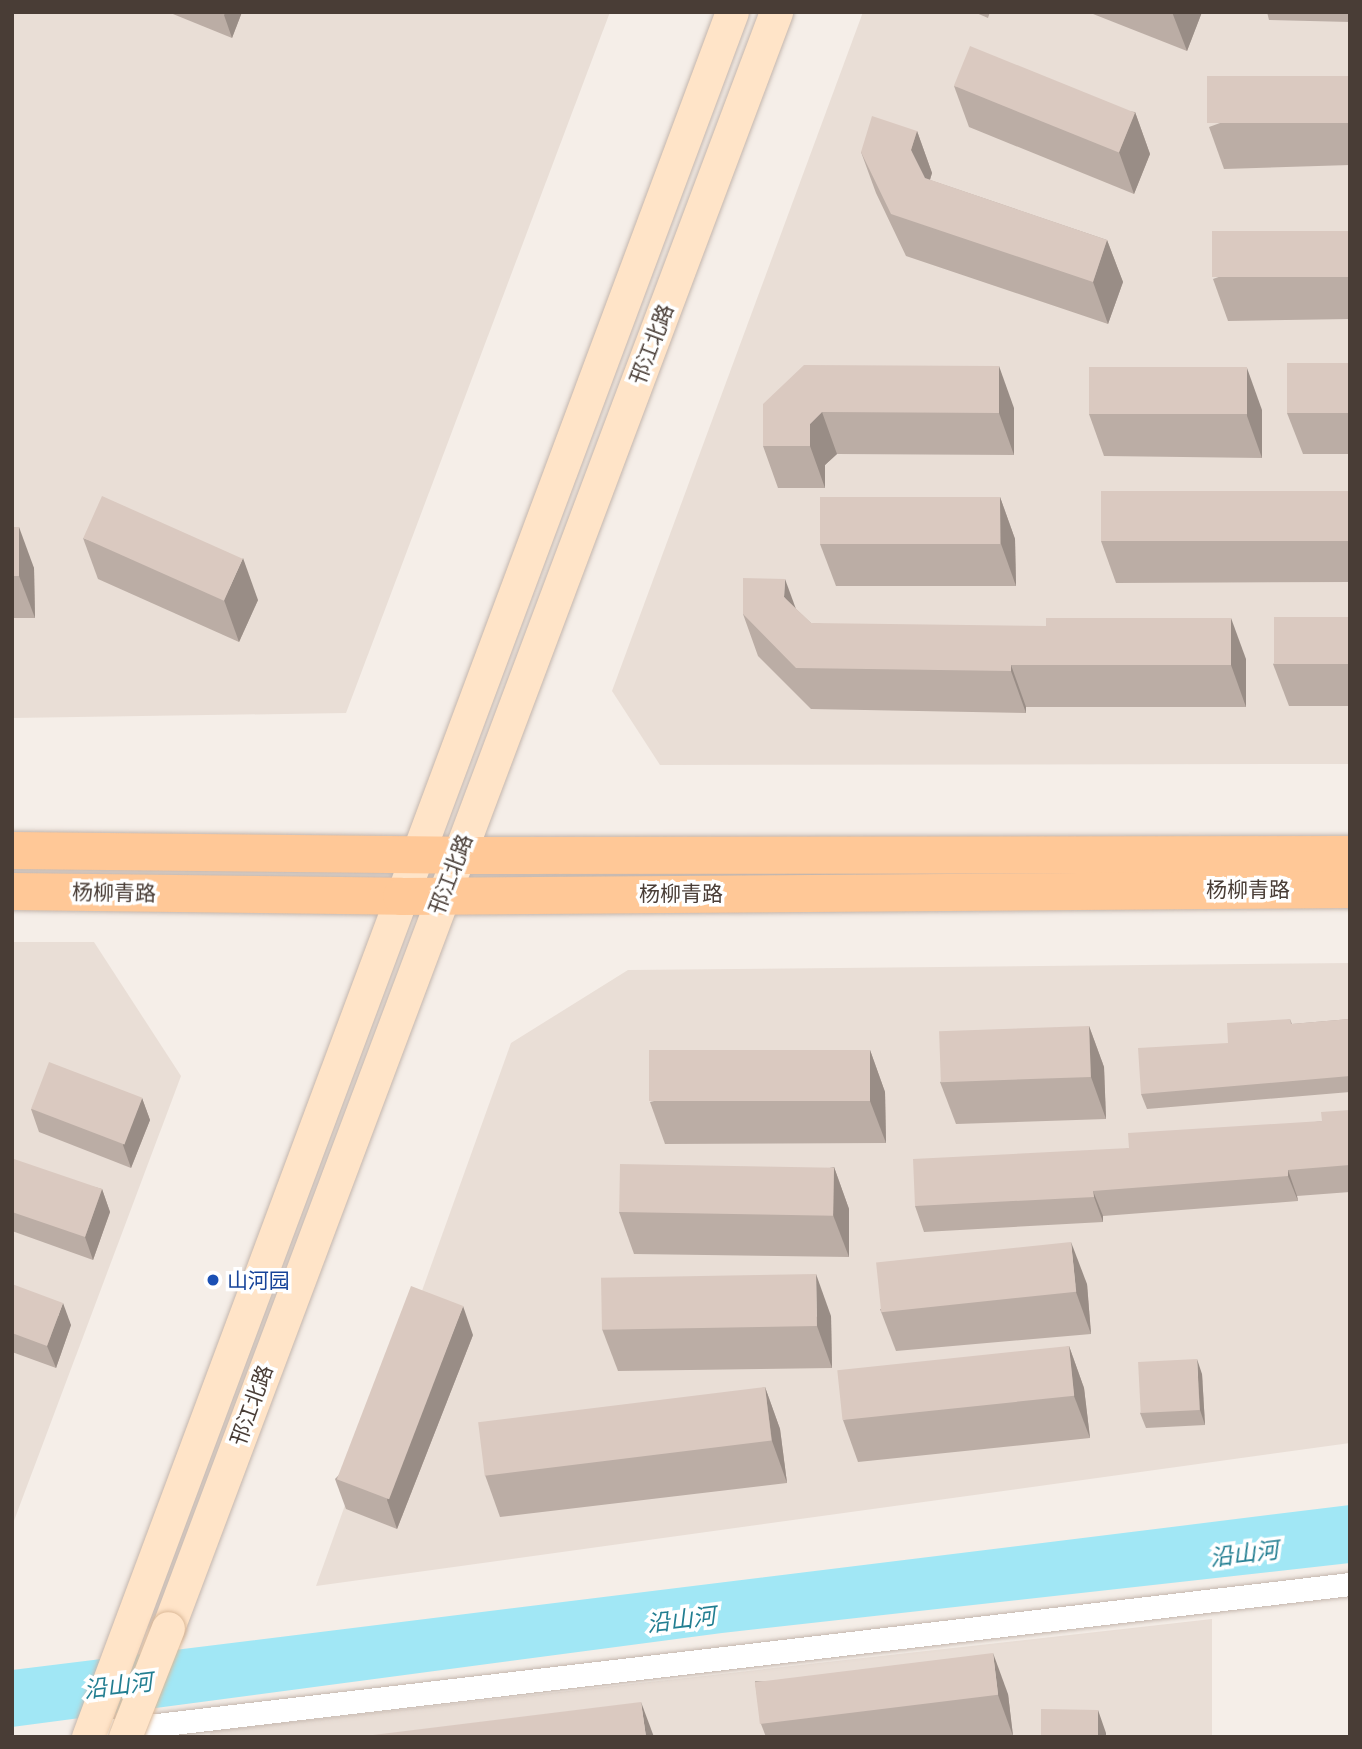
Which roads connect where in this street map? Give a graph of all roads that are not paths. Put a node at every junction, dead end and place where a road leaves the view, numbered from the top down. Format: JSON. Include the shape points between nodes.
{"nodes":[{"id":1,"x":732,"y":12,"type":"edge"},
{"id":2,"x":776,"y":12,"type":"edge"},
{"id":3,"x":12,"y":850,"type":"edge"},
{"id":4,"x":416,"y":853,"type":"junction"},
{"id":5,"x":1350,"y":854,"type":"edge"},
{"id":6,"x":458,"y":855,"type":"junction"},
{"id":7,"x":1350,"y":889,"type":"edge"},
{"id":8,"x":12,"y":891,"type":"edge"},
{"id":9,"x":442,"y":895,"type":"junction"},
{"id":10,"x":401,"y":896,"type":"junction"},
{"id":11,"x":1350,"y":1584,"type":"edge"},
{"id":12,"x":89,"y":1735,"type":"edge"},
{"id":13,"x":125,"y":1737,"type":"edge"}],
"edges":[{"from":1,"to":4,"type":"main road","name":"邗江北路"},
{"from":2,"to":6,"type":"main road","name":"邗江北路"},
{"from":3,"to":4,"type":"main road","name":"杨柳青路"},
{"from":4,"to":6,"type":"main road","name":"杨柳青路"},
{"from":4,"to":10,"type":"main road","name":"邗江北路"},
{"from":5,"to":6,"type":"main road","name":"杨柳青路"},
{"from":6,"to":9,"type":"main road","name":"邗江北路"},
{"from":7,"to":9,"type":"main road","name":"杨柳青路"},
{"from":8,"to":10,"type":"main road","name":"杨柳青路"},
{"from":9,"to":10,"type":"main road","name":"杨柳青路"},
{"from":9,"to":13,"type":"main road","name":"邗江北路","bridge":true},
{"from":10,"to":12,"type":"main road","name":"邗江北路"},
{"from":11,"to":12,"type":"street"}]}
